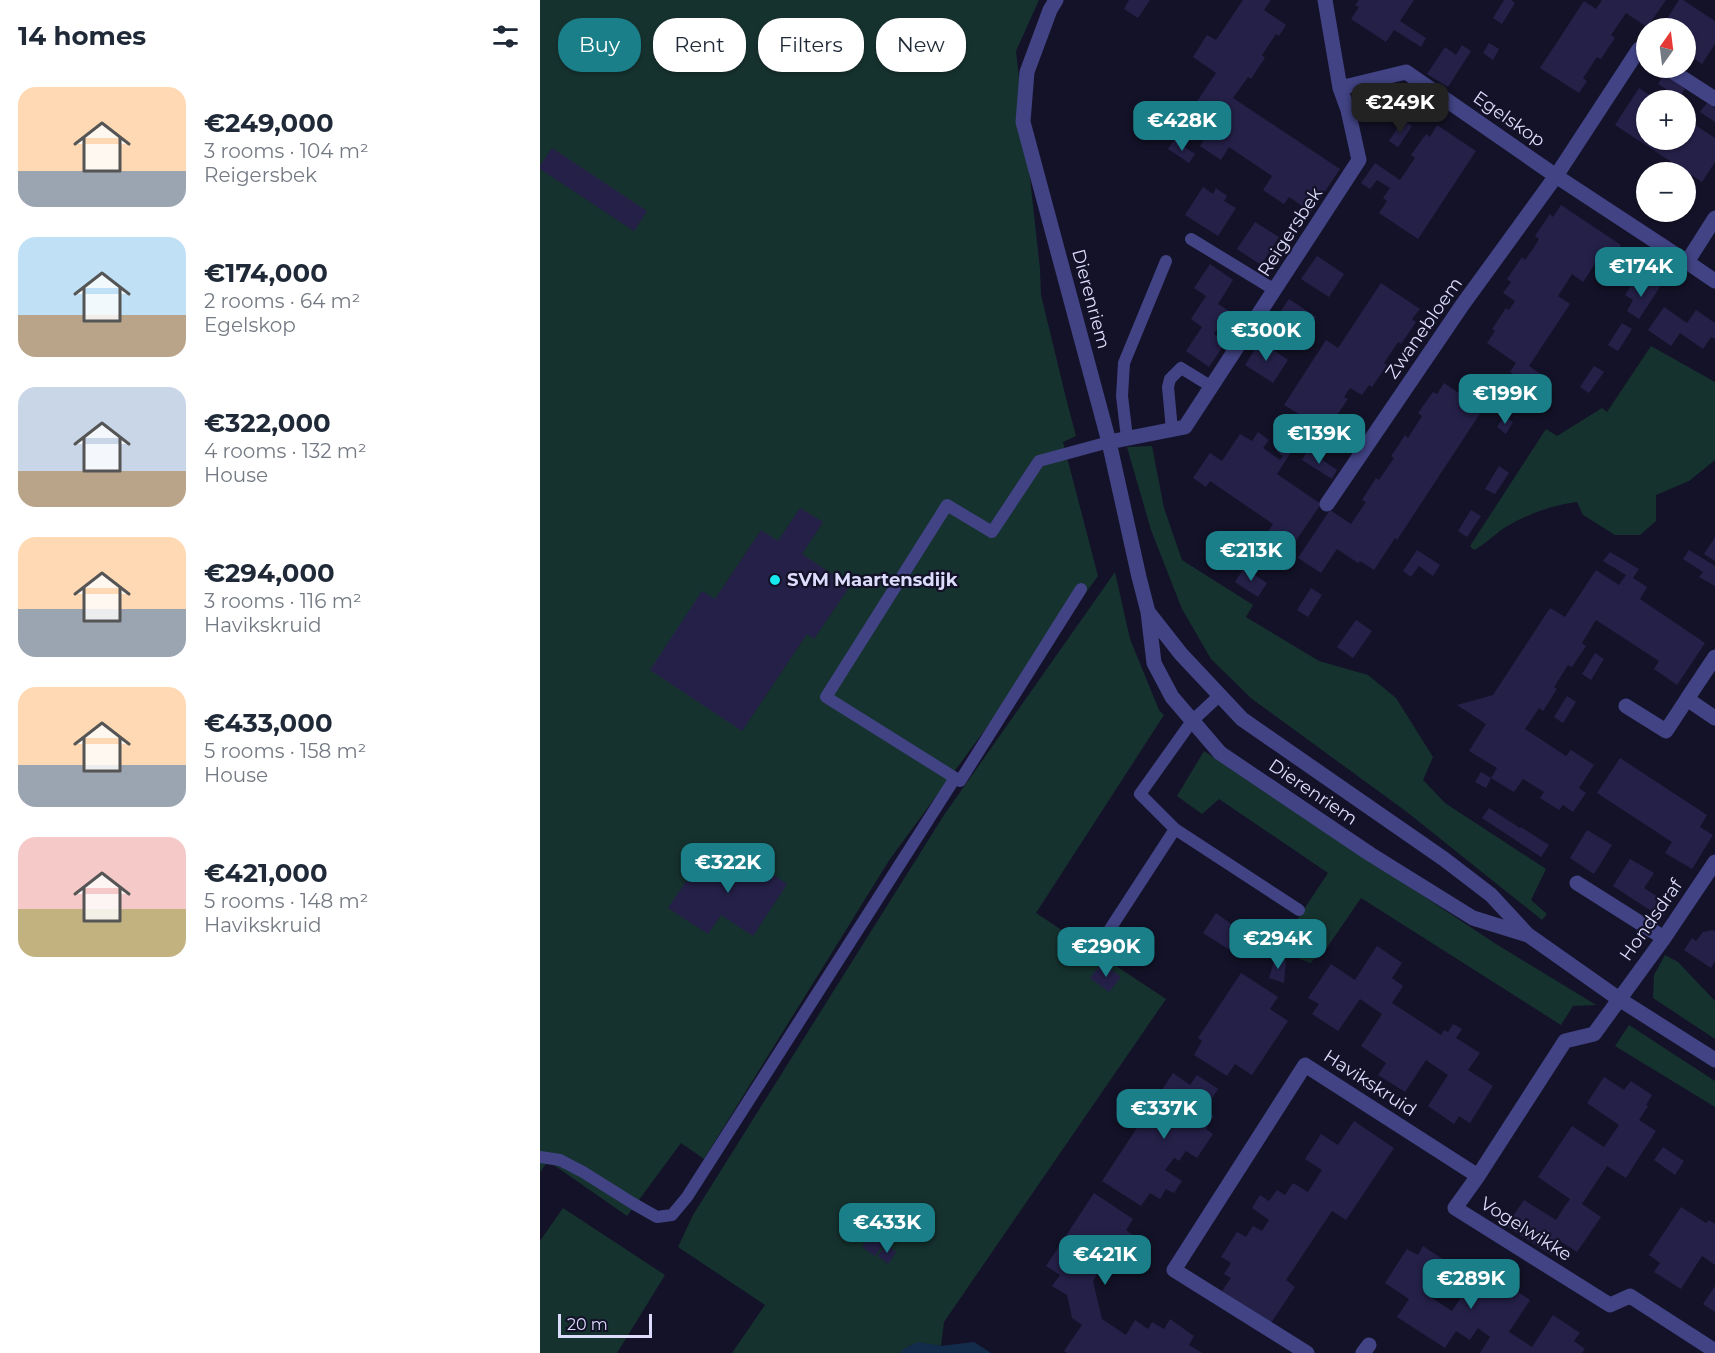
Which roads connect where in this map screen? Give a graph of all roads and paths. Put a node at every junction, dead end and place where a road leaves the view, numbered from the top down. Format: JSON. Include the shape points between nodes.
{"nodes":[{"id":1,"x":1056,"y":0,"type":"edge"},
{"id":2,"x":1325,"y":0,"type":"edge"},
{"id":3,"x":1636,"y":54,"type":"edge"},
{"id":4,"x":1682,"y":78,"type":"edge"},
{"id":5,"x":1340,"y":88,"type":"junction"},
{"id":6,"x":1715,"y":99,"type":"edge"},
{"id":7,"x":1556,"y":177,"type":"junction"},
{"id":8,"x":1715,"y":218,"type":"edge"},
{"id":9,"x":1191,"y":239,"type":"dead end"},
{"id":10,"x":1166,"y":261,"type":"dead end"},
{"id":11,"x":1687,"y":262,"type":"junction"},
{"id":12,"x":1715,"y":281,"type":"edge"},
{"id":13,"x":1275,"y":290,"type":"junction"},
{"id":14,"x":1212,"y":387,"type":"junction"},
{"id":15,"x":1172,"y":430,"type":"junction"},
{"id":16,"x":1127,"y":438,"type":"junction"},
{"id":17,"x":1110,"y":442,"type":"junction"},
{"id":18,"x":1327,"y":504,"type":"dead end"},
{"id":19,"x":1081,"y":589,"type":"dead end"},
{"id":20,"x":1148,"y":612,"type":"junction"},
{"id":21,"x":1715,"y":657,"type":"edge"},
{"id":22,"x":1220,"y":695,"type":"junction"},
{"id":23,"x":1687,"y":699,"type":"junction"},
{"id":24,"x":1626,"y":706,"type":"dead end"},
{"id":25,"x":1715,"y":718,"type":"edge"},
{"id":26,"x":1192,"y":721,"type":"junction"},
{"id":27,"x":955,"y":778,"type":"junction"},
{"id":28,"x":1175,"y":829,"type":"junction"},
{"id":29,"x":1715,"y":861,"type":"edge"},
{"id":30,"x":1577,"y":883,"type":"dead end"},
{"id":31,"x":1299,"y":910,"type":"dead end"},
{"id":32,"x":1110,"y":929,"type":"dead end"},
{"id":33,"x":1528,"y":935,"type":"junction"},
{"id":34,"x":1664,"y":938,"type":"junction"},
{"id":35,"x":1619,"y":999,"type":"junction"},
{"id":36,"x":1715,"y":1060,"type":"edge"},
{"id":37,"x":540,"y":1157,"type":"edge"},
{"id":38,"x":1478,"y":1176,"type":"junction"},
{"id":39,"x":1715,"y":1351,"type":"edge"},
{"id":40,"x":1307,"y":1353,"type":"edge"}],
"edges":[{"from":1,"to":17,"type":"street","name":"Dierenriem","via":[[1027,72],[1023,122]]},
{"from":2,"to":5,"type":"street","name":"Reigersbek"},
{"from":3,"to":7,"type":"street"},
{"from":4,"to":6,"type":"street"},
{"from":5,"to":7,"type":"street","name":"Egelskop","via":[[1406,72]]},
{"from":5,"to":13,"type":"street","name":"Reigersbek","via":[[1359,160]]},
{"from":7,"to":11,"type":"street","name":"Egelskop"},
{"from":7,"to":18,"type":"street","name":"Zwanebloem","via":[[1452,320]]},
{"from":8,"to":11,"type":"street"},
{"from":9,"to":13,"type":"lane"},
{"from":10,"to":16,"type":"lane","via":[[1124,363],[1122,396]]},
{"from":11,"to":12,"type":"street","name":"Egelskop"},
{"from":13,"to":14,"type":"street","name":"Reigersbek"},
{"from":14,"to":15,"type":"street","name":"Reigersbek","via":[[1185,427]]},
{"from":14,"to":15,"type":"lane","via":[[1181,368],[1170,379]]},
{"from":15,"to":16,"type":"street","name":"Reigersbek"},
{"from":16,"to":17,"type":"street","name":"Reigersbek"},
{"from":17,"to":20,"type":"street","name":"Dierenriem"},
{"from":17,"to":27,"type":"lane","via":[[1039,461],[992,532],[947,504],[826,697]]},
{"from":19,"to":27,"type":"lane","via":[[960,781]]},
{"from":20,"to":22,"type":"street","name":"Dierenriem"},
{"from":20,"to":26,"type":"street","name":"Dierenriem","via":[[1154,663],[1172,697]]},
{"from":21,"to":23,"type":"street"},
{"from":22,"to":26,"type":"lane"},
{"from":22,"to":33,"type":"street","name":"Dierenriem","via":[[1242,719],[1491,895]]},
{"from":23,"to":24,"type":"street","via":[[1666,731]]},
{"from":23,"to":25,"type":"street"},
{"from":26,"to":28,"type":"lane","via":[[1140,794]]},
{"from":26,"to":33,"type":"street","name":"Dierenriem","via":[[1220,753],[1370,854],[1473,918]]},
{"from":27,"to":37,"type":"lane","via":[[672,1215],[657,1217],[560,1160]]},
{"from":28,"to":31,"type":"lane"},
{"from":28,"to":32,"type":"lane"},
{"from":29,"to":34,"type":"street","name":"Hondsdraf"},
{"from":30,"to":34,"type":"street"},
{"from":33,"to":35,"type":"street","name":"Dierenriem"},
{"from":34,"to":35,"type":"street","name":"Hondsdraf"},
{"from":35,"to":36,"type":"street","name":"Dierenriem"},
{"from":35,"to":38,"type":"street","name":"Vogelwikke","via":[[1594,1034],[1565,1041]]},
{"from":38,"to":39,"type":"street","name":"Vogelwikke","via":[[1455,1208],[1610,1305],[1630,1296]]},
{"from":38,"to":40,"type":"street","name":"Havikskruid","via":[[1305,1065],[1174,1270]]}]}
